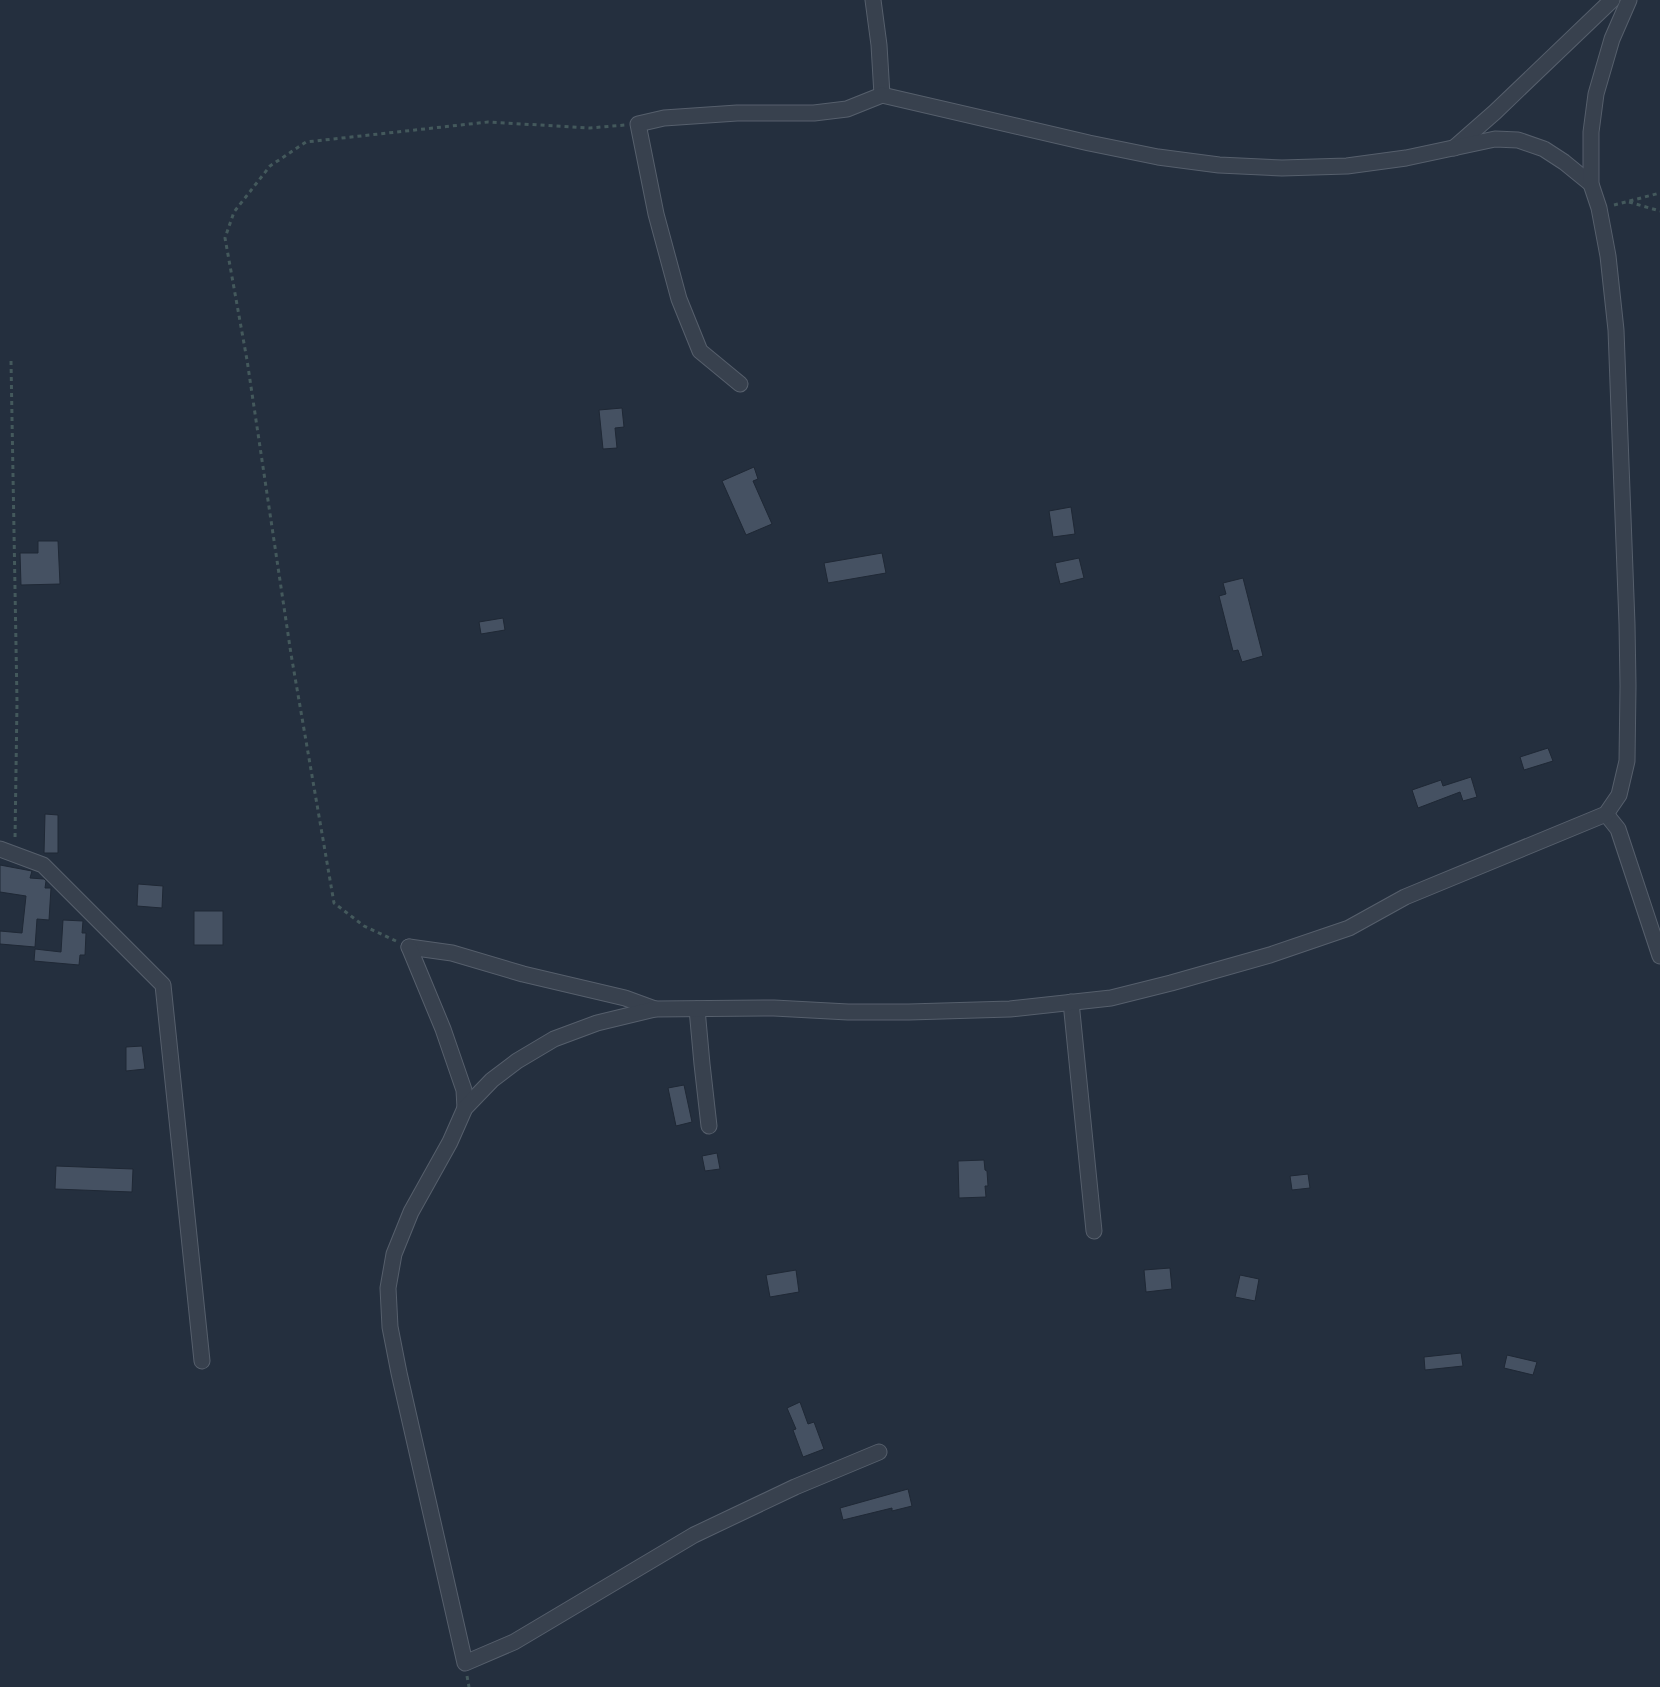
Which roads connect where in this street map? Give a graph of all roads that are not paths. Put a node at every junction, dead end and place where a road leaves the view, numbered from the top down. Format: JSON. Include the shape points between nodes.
{"nodes":[{"id":1,"x":873,"y":0,"type":"edge"},
{"id":2,"x":1612,"y":0,"type":"edge"},
{"id":3,"x":1629,"y":0,"type":"edge"},
{"id":4,"x":882,"y":95,"type":"junction"},
{"id":5,"x":1453,"y":149,"type":"junction"},
{"id":6,"x":1591,"y":184,"type":"junction"},
{"id":7,"x":740,"y":384,"type":"dead end"},
{"id":8,"x":1606,"y":814,"type":"junction"},
{"id":9,"x":0,"y":849,"type":"edge"},
{"id":10,"x":1660,"y":956,"type":"edge"},
{"id":11,"x":1071,"y":1002,"type":"junction"},
{"id":12,"x":655,"y":1009,"type":"junction"},
{"id":13,"x":698,"y":1009,"type":"junction"},
{"id":14,"x":465,"y":1108,"type":"junction"},
{"id":15,"x":709,"y":1126,"type":"dead end"},
{"id":16,"x":1094,"y":1231,"type":"dead end"},
{"id":17,"x":202,"y":1361,"type":"dead end"},
{"id":18,"x":879,"y":1452,"type":"dead end"}],
"edges":[{"from":1,"to":4,"type":"street"},
{"from":2,"to":5,"type":"street"},
{"from":3,"to":6,"type":"street","via":[[1612,39],[1596,94]]},
{"from":4,"to":5,"type":"street","via":[[1089,143],[1220,166],[1347,166]]},
{"from":4,"to":7,"type":"street","via":[[847,109],[814,113],[737,113],[664,118],[638,124],[656,214],[679,298],[700,351]]},
{"from":5,"to":6,"type":"street","via":[[1496,139],[1518,140],[1544,149]]},
{"from":6,"to":8,"type":"street","via":[[1608,256],[1616,330],[1627,633],[1627,761],[1619,795]]},
{"from":8,"to":10,"type":"street","via":[[1618,829]]},
{"from":8,"to":11,"type":"street","via":[[1405,897],[1349,928],[1171,983],[1111,998]]},
{"from":9,"to":17,"type":"street","via":[[43,865],[163,985]]},
{"from":11,"to":13,"type":"street","via":[[1010,1009],[909,1012]]},
{"from":11,"to":16,"type":"street"},
{"from":12,"to":13,"type":"street"},
{"from":12,"to":14,"type":"street","via":[[597,1023],[554,1039],[492,1080]]},
{"from":12,"to":14,"type":"street","via":[[625,998],[452,953],[409,947],[450,1047],[464,1090]]},
{"from":13,"to":15,"type":"street"},
{"from":14,"to":18,"type":"street","via":[[411,1212],[394,1254],[388,1288],[390,1326],[399,1373],[465,1663],[514,1642],[694,1535],[794,1487]]}]}
